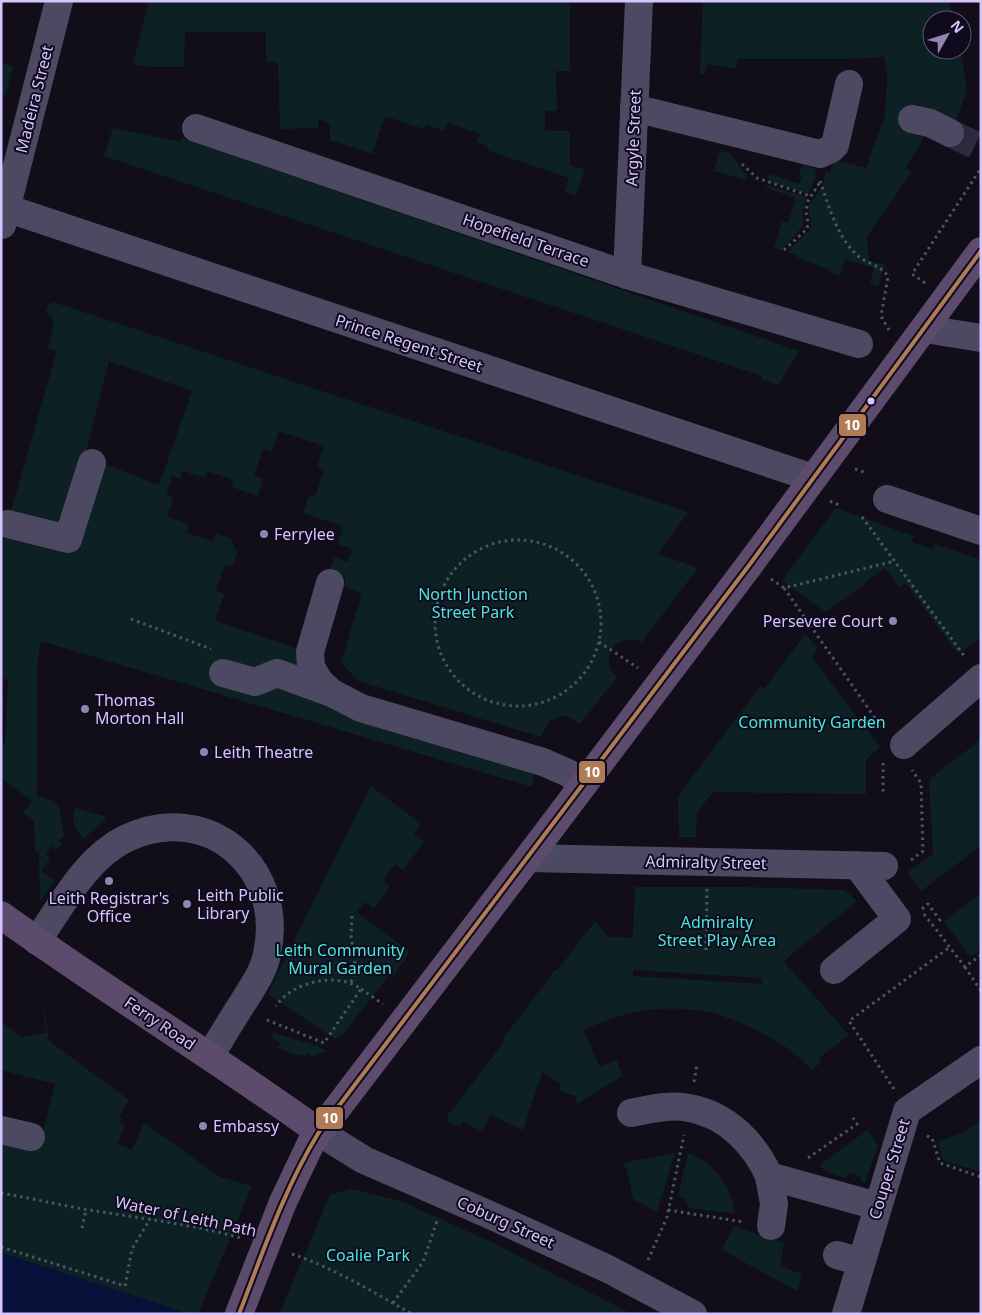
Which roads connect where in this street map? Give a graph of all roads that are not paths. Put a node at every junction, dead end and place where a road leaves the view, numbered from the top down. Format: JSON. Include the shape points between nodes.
{"nodes":[{"id":1,"x":59,"y":1,"type":"edge"},
{"id":2,"x":639,"y":1,"type":"edge"},
{"id":3,"x":850,"y":84,"type":"dead end"},
{"id":4,"x":634,"y":108,"type":"junction"},
{"id":5,"x":912,"y":119,"type":"dead end"},
{"id":6,"x":196,"y":128,"type":"dead end"},
{"id":7,"x":950,"y":132,"type":"tunnel mouth"},
{"id":8,"x":3,"y":217,"type":"edge"},
{"id":9,"x":981,"y":250,"type":"edge"},
{"id":10,"x":627,"y":275,"type":"junction"},
{"id":11,"x":924,"y":329,"type":"junction"},
{"id":12,"x":981,"y":338,"type":"edge"},
{"id":13,"x":859,"y":344,"type":"dead end"},
{"id":14,"x":92,"y":463,"type":"dead end"},
{"id":15,"x":813,"y":478,"type":"junction"},
{"id":16,"x":887,"y":499,"type":"dead end"},
{"id":17,"x":8,"y":524,"type":"dead end"},
{"id":18,"x":981,"y":531,"type":"edge"},
{"id":19,"x":330,"y":583,"type":"dead end"},
{"id":20,"x":218,"y":661,"type":"road end"},
{"id":21,"x":973,"y":668,"type":"edge"},
{"id":22,"x":332,"y":693,"type":"junction"},
{"id":23,"x":901,"y":747,"type":"road end"},
{"id":24,"x":583,"y":783,"type":"junction"},
{"id":25,"x":528,"y":858,"type":"junction"},
{"id":26,"x":857,"y":865,"type":"junction"},
{"id":27,"x":884,"y":866,"type":"road end"},
{"id":28,"x":1,"y":916,"type":"edge"},
{"id":29,"x":37,"y":942,"type":"junction"},
{"id":30,"x":834,"y":970,"type":"dead end"},
{"id":31,"x":210,"y":1056,"type":"junction"},
{"id":32,"x":981,"y":1060,"type":"edge"},
{"id":33,"x":631,"y":1113,"type":"dead end"},
{"id":34,"x":1,"y":1130,"type":"edge"},
{"id":35,"x":319,"y":1132,"type":"junction"},
{"id":36,"x":31,"y":1138,"type":"dead end"},
{"id":37,"x":767,"y":1172,"type":"junction"},
{"id":38,"x":877,"y":1206,"type":"junction"},
{"id":39,"x":771,"y":1226,"type":"road end"},
{"id":40,"x":239,"y":1314,"type":"edge"},
{"id":41,"x":693,"y":1314,"type":"edge"},
{"id":42,"x":846,"y":1314,"type":"edge"}],
"edges":[{"from":1,"to":8,"type":"street","name":"Madeira Street"},
{"from":2,"to":4,"type":"street","name":"Argyle Street"},
{"from":3,"to":4,"type":"street","via":[[835,145],[825,154]]},
{"from":4,"to":10,"type":"street","name":"Argyle Street"},
{"from":5,"to":7,"type":"street"},
{"from":6,"to":10,"type":"street","name":"Hopefield Terrace"},
{"from":8,"to":15,"type":"street","name":"Prince Regent Street"},
{"from":9,"to":11,"type":"main road"},
{"from":10,"to":13,"type":"street","name":"Hopefield Terrace"},
{"from":11,"to":12,"type":"street"},
{"from":11,"to":15,"type":"main road"},
{"from":14,"to":17,"type":"street","via":[[68,539]]},
{"from":15,"to":24,"type":"main road"},
{"from":16,"to":18,"type":"street"},
{"from":19,"to":22,"type":"street","via":[[310,652],[311,667],[319,681]]},
{"from":20,"to":22,"type":"street","via":[[255,682],[277,673]]},
{"from":21,"to":23,"type":"street"},
{"from":22,"to":24,"type":"street","via":[[361,708],[543,762]]},
{"from":24,"to":25,"type":"main road"},
{"from":25,"to":26,"type":"street","name":"Admiralty Street"},
{"from":25,"to":35,"type":"main road"},
{"from":26,"to":27,"type":"street","name":"Admiralty Street"},
{"from":26,"to":30,"type":"street","via":[[909,914]]},
{"from":28,"to":29,"type":"main road","name":"Ferry Road"},
{"from":29,"to":31,"type":"main road","name":"Ferry Road"},
{"from":29,"to":31,"type":"street","via":[[85,872],[125,839],[165,827],[207,832],[229,844],[244,857],[263,888],[269,913],[270,939],[258,977]]},
{"from":31,"to":35,"type":"main road","name":"Ferry Road"},
{"from":32,"to":38,"type":"street","name":"Couper Street","via":[[907,1111]]},
{"from":33,"to":37,"type":"street","via":[[664,1107],[690,1108],[715,1116],[753,1149]]},
{"from":34,"to":36,"type":"street"},
{"from":35,"to":40,"type":"main road","bridge":true,"via":[[283,1202]]},
{"from":35,"to":41,"type":"street","name":"Coburg Street","via":[[364,1160],[638,1284]]},
{"from":37,"to":38,"type":"street"},
{"from":37,"to":39,"type":"street","via":[[773,1190]]},
{"from":38,"to":42,"type":"street","name":"Couper Street","via":[[849,1259]]}]}
